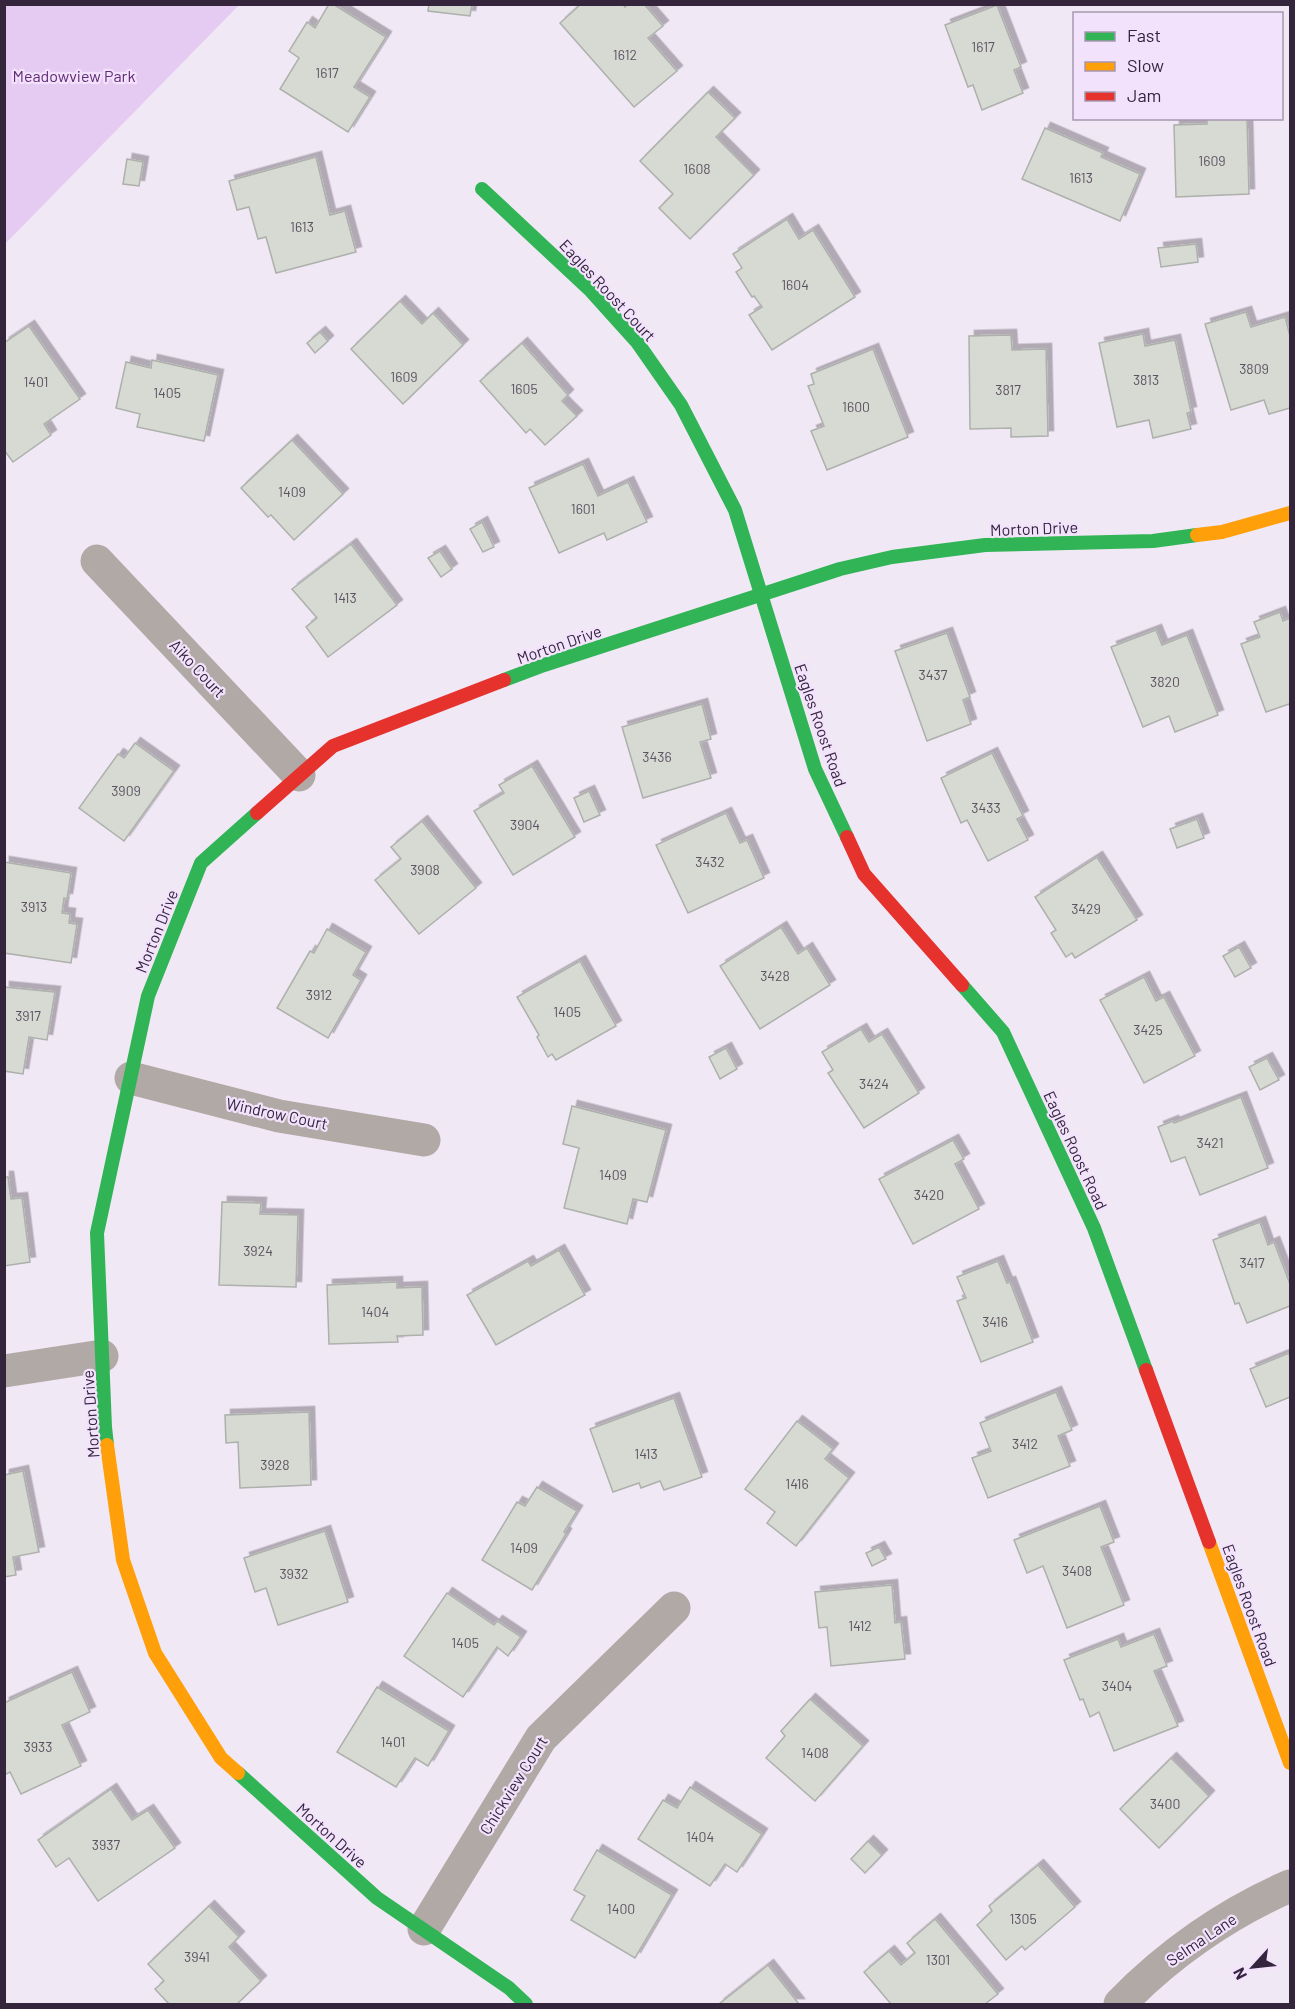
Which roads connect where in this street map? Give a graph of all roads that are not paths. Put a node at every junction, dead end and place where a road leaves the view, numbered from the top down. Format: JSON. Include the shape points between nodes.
{"nodes":[{"id":1,"x":482,"y":189,"type":"dead end"},
{"id":2,"x":1290,"y":513,"type":"edge"},
{"id":3,"x":97,"y":561,"type":"dead end"},
{"id":4,"x":760,"y":594,"type":"junction"},
{"id":5,"x":299,"y":775,"type":"junction"},
{"id":6,"x":131,"y":1078,"type":"junction"},
{"id":7,"x":424,"y":1140,"type":"dead end"},
{"id":8,"x":102,"y":1356,"type":"junction"},
{"id":9,"x":4,"y":1371,"type":"edge"},
{"id":10,"x":674,"y":1608,"type":"dead end"},
{"id":11,"x":1290,"y":1762,"type":"edge"},
{"id":12,"x":1290,"y":1886,"type":"edge"},
{"id":13,"x":423,"y":1929,"type":"junction"},
{"id":14,"x":526,"y":2004,"type":"edge"},
{"id":15,"x":1120,"y":2004,"type":"edge"}],
"edges":[{"from":1,"to":4,"type":"street","name":"Eagles Roost Court","via":[[591,291],[637,342],[681,405],[735,510]]},
{"from":2,"to":4,"type":"street","name":"Morton Drive","via":[[1222,532],[1153,541],[985,545],[892,557],[840,568]]},
{"from":3,"to":5,"type":"street","name":"Aiko Court"},
{"from":4,"to":5,"type":"street","name":"Morton Drive","via":[[544,665],[333,746]]},
{"from":4,"to":11,"type":"street","name":"Eagles Roost Road","via":[[815,769],[864,874],[1003,1032],[1089,1217]]},
{"from":5,"to":6,"type":"street","name":"Morton Drive","via":[[201,863],[148,996]]},
{"from":6,"to":7,"type":"street","name":"Windrow Court","via":[[279,1116]]},
{"from":6,"to":8,"type":"street","name":"Morton Drive","via":[[98,1233]]},
{"from":8,"to":9,"type":"street"},
{"from":8,"to":13,"type":"street","name":"Morton Drive","via":[[105,1427],[123,1560],[155,1653],[221,1758],[377,1898]]},
{"from":10,"to":13,"type":"street","name":"Chickview Court","via":[[541,1738]]},
{"from":12,"to":15,"type":"street","name":"Selma Lane","via":[[1197,1938]]},
{"from":13,"to":14,"type":"street","name":"Morton Drive"}]}
